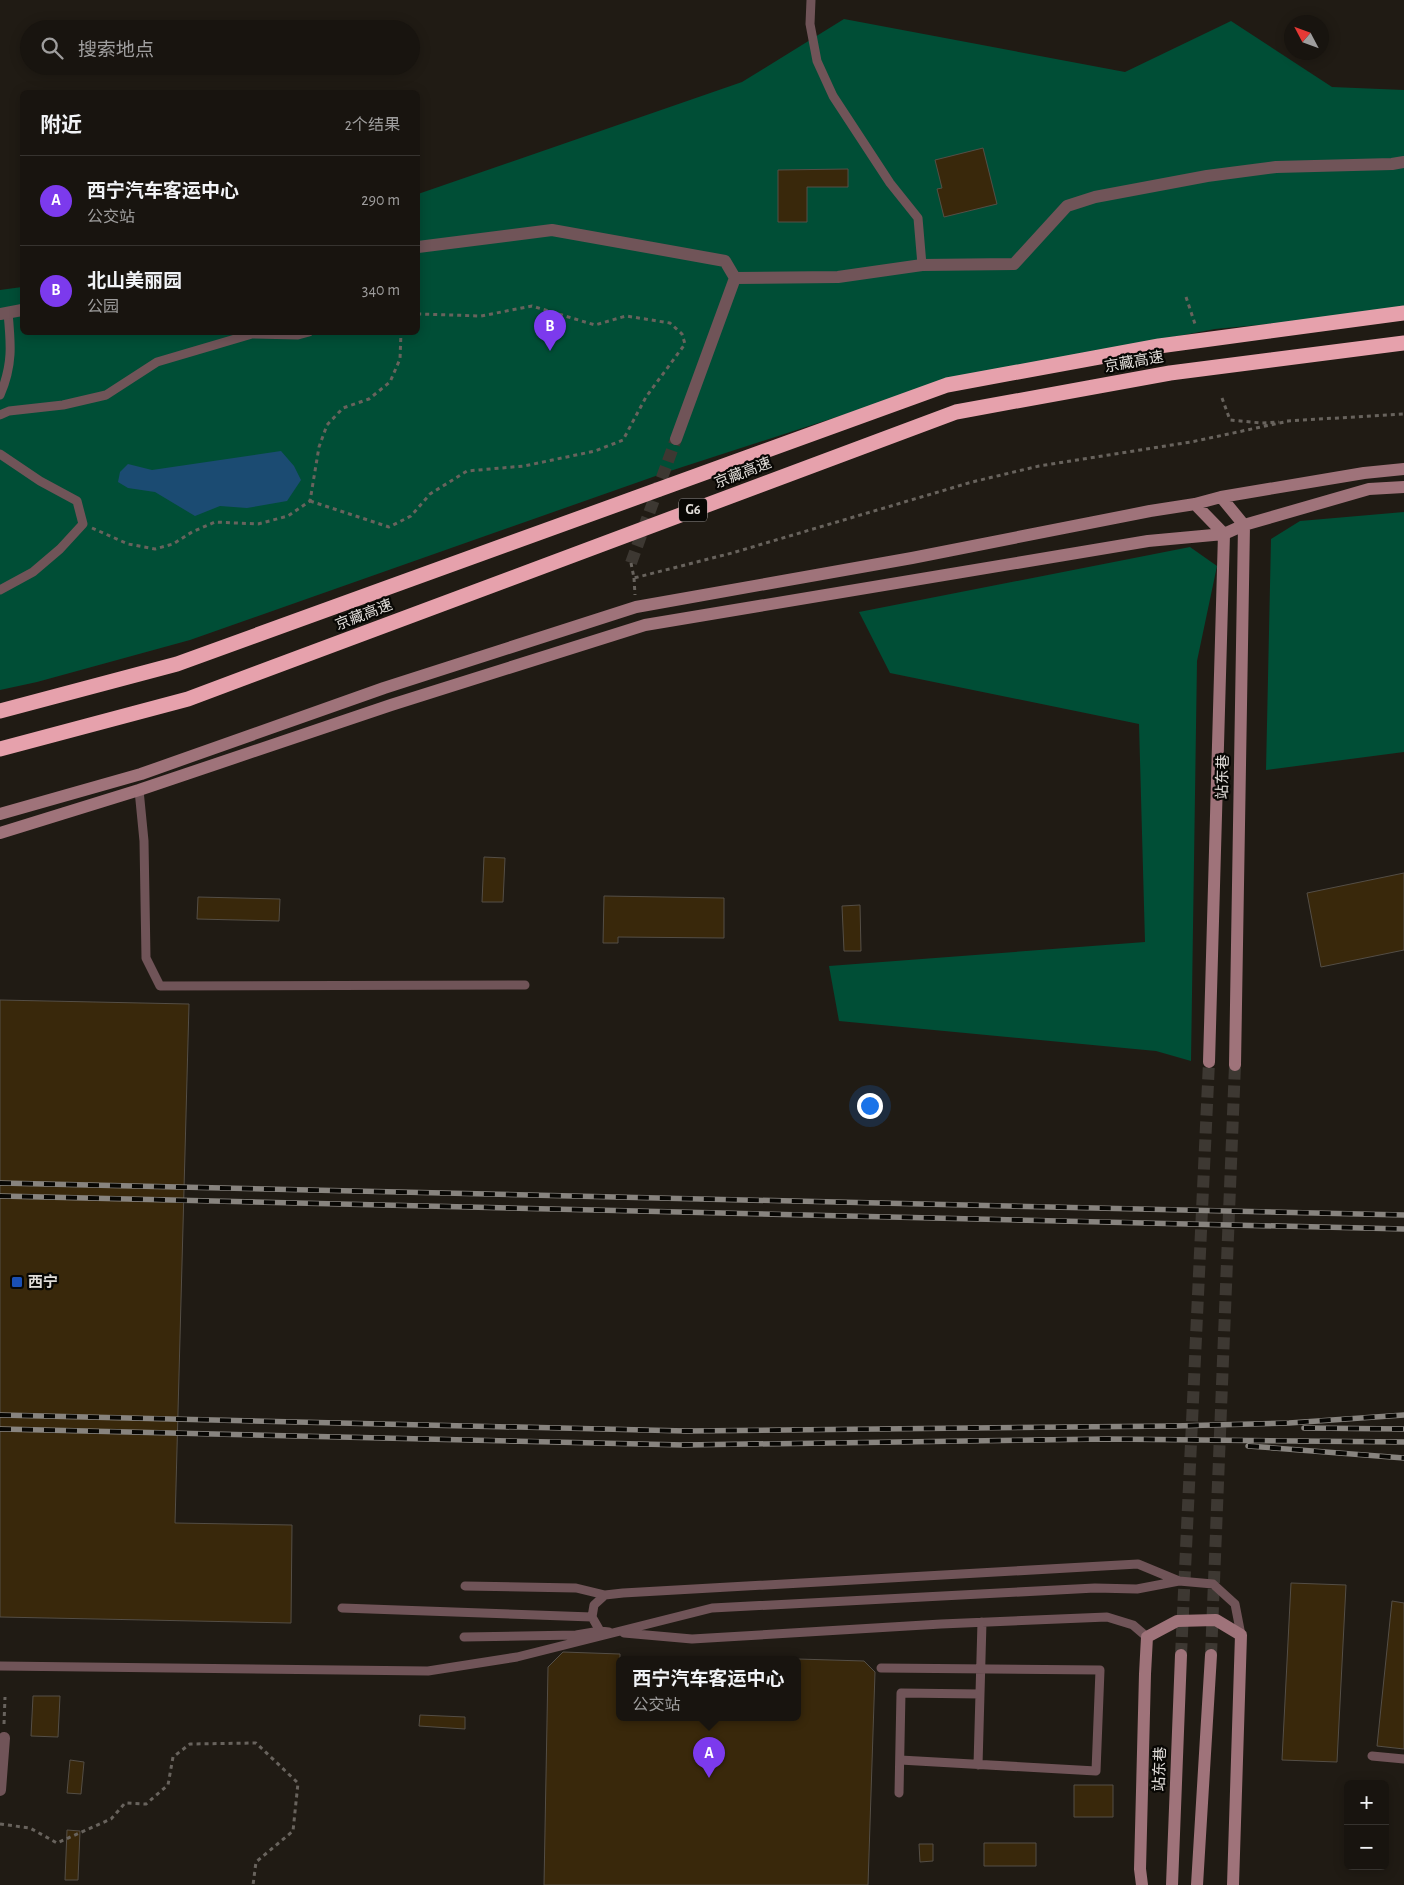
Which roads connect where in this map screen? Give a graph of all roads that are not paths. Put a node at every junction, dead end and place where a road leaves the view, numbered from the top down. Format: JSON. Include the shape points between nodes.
{"nodes":[{"id":1,"x":811,"y":0,"type":"edge"},
{"id":2,"x":1404,"y":162,"type":"edge"},
{"id":3,"x":420,"y":247,"type":"edge"},
{"id":4,"x":922,"y":266,"type":"junction"},
{"id":5,"x":735,"y":278,"type":"junction"},
{"id":6,"x":20,"y":310,"type":"edge"},
{"id":7,"x":1404,"y":313,"type":"edge"},
{"id":8,"x":4,"y":314,"type":"edge"},
{"id":9,"x":249,"y":335,"type":"edge"},
{"id":10,"x":1404,"y":343,"type":"edge"},
{"id":11,"x":0,"y":395,"type":"edge"},
{"id":12,"x":0,"y":415,"type":"edge"},
{"id":13,"x":676,"y":439,"type":"tunnel mouth"},
{"id":14,"x":0,"y":454,"type":"edge"},
{"id":15,"x":1404,"y":469,"type":"edge"},
{"id":16,"x":1404,"y":486,"type":"edge"},
{"id":17,"x":1221,"y":497,"type":"junction"},
{"id":18,"x":1195,"y":504,"type":"junction"},
{"id":19,"x":1244,"y":525,"type":"junction"},
{"id":20,"x":1224,"y":534,"type":"junction"},
{"id":21,"x":0,"y":590,"type":"edge"},
{"id":22,"x":0,"y":711,"type":"edge"},
{"id":23,"x":0,"y":750,"type":"edge"},
{"id":24,"x":139,"y":790,"type":"junction"},
{"id":25,"x":0,"y":814,"type":"edge"},
{"id":26,"x":0,"y":833,"type":"edge"},
{"id":27,"x":525,"y":985,"type":"dead end"},
{"id":28,"x":1208,"y":1062,"type":"tunnel mouth"},
{"id":29,"x":1235,"y":1065,"type":"tunnel mouth"},
{"id":30,"x":1179,"y":1581,"type":"junction"},
{"id":31,"x":465,"y":1586,"type":"dead end"},
{"id":32,"x":605,"y":1595,"type":"junction"},
{"id":33,"x":342,"y":1608,"type":"dead end"},
{"id":34,"x":592,"y":1617,"type":"junction"},
{"id":35,"x":982,"y":1622,"type":"junction"},
{"id":36,"x":600,"y":1631,"type":"junction"},
{"id":37,"x":1241,"y":1635,"type":"junction"},
{"id":38,"x":464,"y":1637,"type":"dead end"},
{"id":39,"x":1147,"y":1637,"type":"junction"},
{"id":40,"x":1181,"y":1655,"type":"tunnel mouth"},
{"id":41,"x":1211,"y":1655,"type":"tunnel mouth"},
{"id":42,"x":0,"y":1666,"type":"edge"},
{"id":43,"x":881,"y":1668,"type":"dead end"},
{"id":44,"x":981,"y":1668,"type":"junction"},
{"id":45,"x":980,"y":1694,"type":"junction"},
{"id":46,"x":4,"y":1738,"type":"road end"},
{"id":47,"x":1372,"y":1756,"type":"dead end"},
{"id":48,"x":1404,"y":1759,"type":"edge"},
{"id":49,"x":900,"y":1760,"type":"junction"},
{"id":50,"x":978,"y":1764,"type":"junction"},
{"id":51,"x":0,"y":1790,"type":"edge"},
{"id":52,"x":899,"y":1793,"type":"dead end"},
{"id":53,"x":1142,"y":1885,"type":"edge"},
{"id":54,"x":1172,"y":1885,"type":"edge"},
{"id":55,"x":1197,"y":1885,"type":"edge"},
{"id":56,"x":1233,"y":1885,"type":"edge"}],
"edges":[{"from":1,"to":4,"type":"lane","via":[[810,24],[817,60],[833,96],[890,183],[918,218]]},
{"from":2,"to":4,"type":"street","via":[[1276,167],[1095,197],[1067,206],[1014,264]]},
{"from":3,"to":5,"type":"street","via":[[552,230],[725,261]]},
{"from":4,"to":5,"type":"street","via":[[838,277]]},
{"from":5,"to":13,"type":"street"},
{"from":6,"to":8,"type":"street"},
{"from":7,"to":22,"type":"highway","name":"京藏高速","number":"G6","via":[[1159,346],[947,385],[177,664]]},
{"from":8,"to":11,"type":"lane","via":[[12,351]]},
{"from":9,"to":12,"type":"lane","via":[[157,362],[106,396]]},
{"from":10,"to":23,"type":"highway","name":"京藏高速","number":"G6","via":[[1170,373],[956,412],[188,699]]},
{"from":14,"to":21,"type":"lane","via":[[77,501],[82,524],[33,572]]},
{"from":15,"to":17,"type":"main road"},
{"from":16,"to":19,"type":"main road","via":[[1369,489]]},
{"from":17,"to":18,"type":"main road"},
{"from":17,"to":19,"type":"main road"},
{"from":18,"to":20,"type":"main road"},
{"from":18,"to":25,"type":"main road","via":[[636,607],[384,688],[141,774]]},
{"from":19,"to":20,"type":"main road"},
{"from":19,"to":29,"type":"main road","name":"站东巷"},
{"from":20,"to":24,"type":"main road","via":[[1148,541],[645,625]]},
{"from":20,"to":28,"type":"main road","name":"站东巷"},
{"from":24,"to":26,"type":"main road"},
{"from":24,"to":27,"type":"lane","via":[[144,841],[146,958],[160,986]]},
{"from":30,"to":32,"type":"lane","via":[[1138,1564]]},
{"from":30,"to":37,"type":"lane","via":[[1213,1584],[1235,1604]]},
{"from":30,"to":42,"type":"lane","via":[[1137,1589],[1095,1588],[712,1608],[517,1657],[428,1671]]},
{"from":31,"to":32,"type":"lane","via":[[576,1588]]},
{"from":32,"to":34,"type":"lane","via":[[594,1605]]},
{"from":33,"to":34,"type":"lane"},
{"from":34,"to":36,"type":"lane"},
{"from":35,"to":36,"type":"lane","via":[[692,1639]]},
{"from":35,"to":39,"type":"lane","via":[[1107,1617],[1133,1625]]},
{"from":35,"to":44,"type":"lane"},
{"from":36,"to":38,"type":"lane","via":[[576,1635]]},
{"from":37,"to":39,"type":"main road","via":[[1216,1620],[1177,1621]]},
{"from":37,"to":56,"type":"main road"},
{"from":39,"to":53,"type":"main road"},
{"from":40,"to":54,"type":"main road","name":"站东巷"},
{"from":41,"to":55,"type":"main road"},
{"from":43,"to":44,"type":"lane"},
{"from":44,"to":45,"type":"lane"},
{"from":44,"to":50,"type":"lane","via":[[1100,1670],[1096,1771]]},
{"from":45,"to":49,"type":"lane","via":[[901,1693]]},
{"from":45,"to":50,"type":"lane"},
{"from":46,"to":51,"type":"street"},
{"from":47,"to":48,"type":"lane"},
{"from":49,"to":50,"type":"lane"},
{"from":49,"to":52,"type":"lane"}]}
